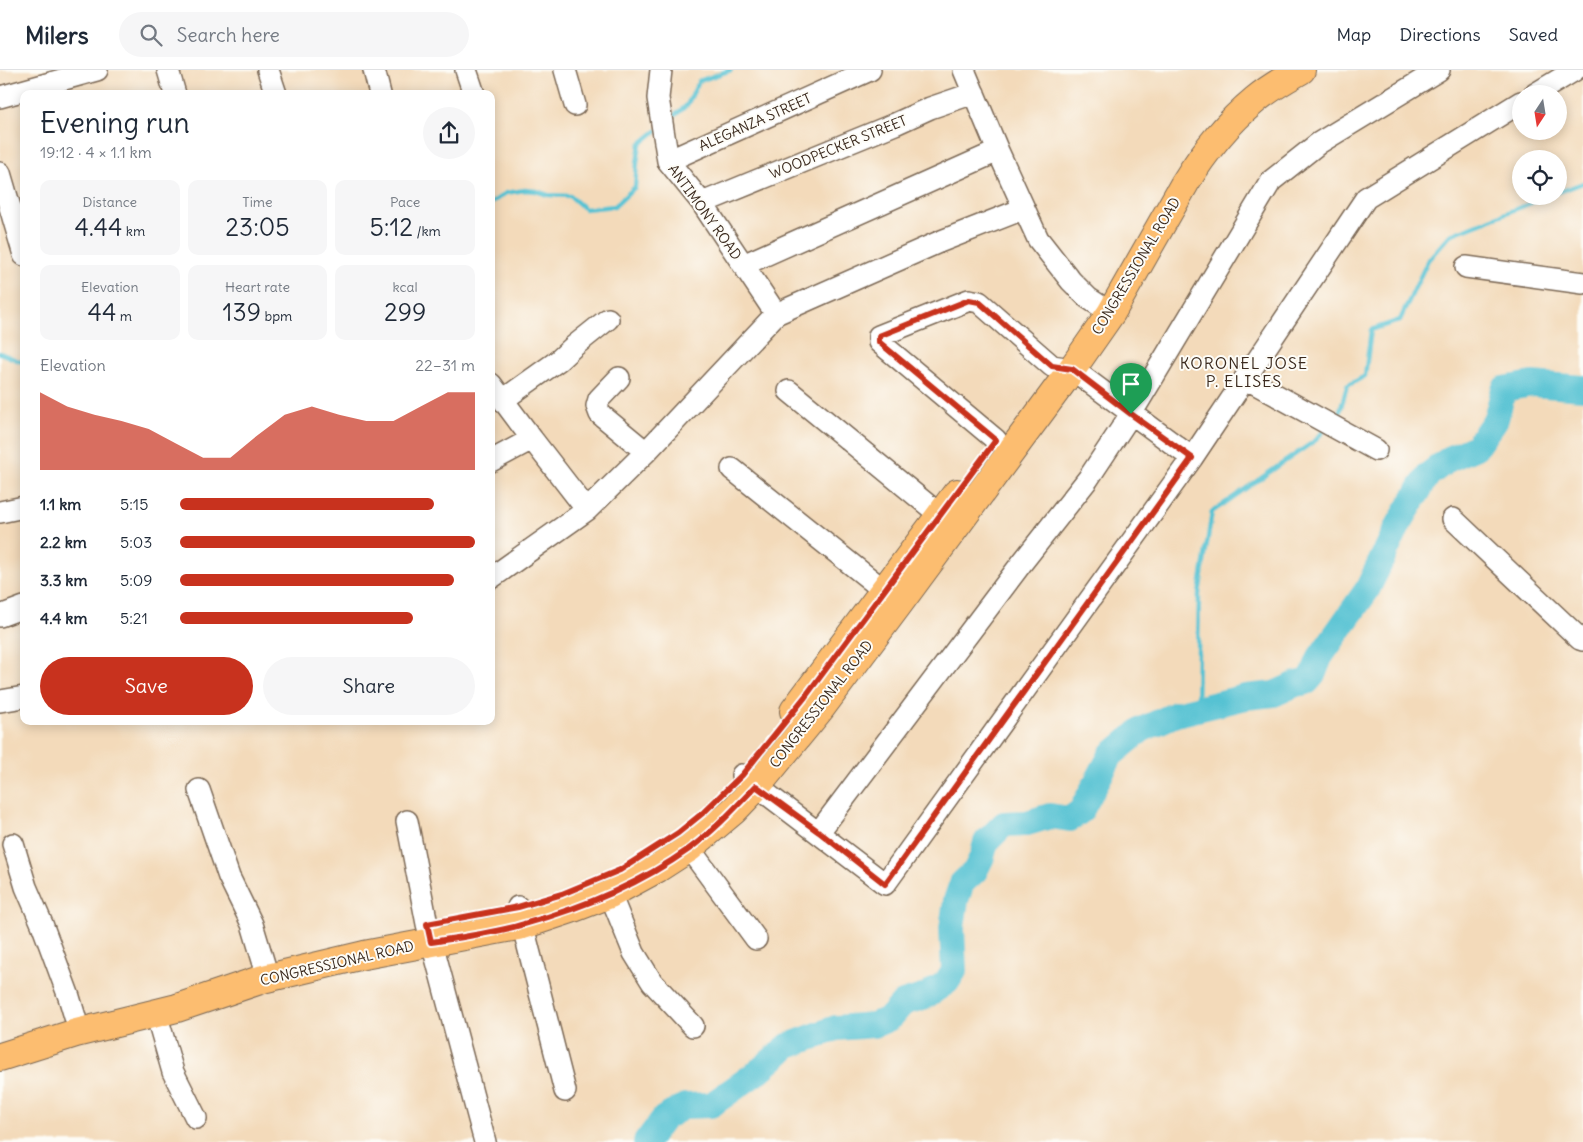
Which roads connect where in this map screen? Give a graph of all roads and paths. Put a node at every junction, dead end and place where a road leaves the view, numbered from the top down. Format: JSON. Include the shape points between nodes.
{"nodes":[{"id":1,"x":97,"y":70,"type":"edge"},
{"id":2,"x":168,"y":70,"type":"edge"},
{"id":3,"x":268,"y":70,"type":"edge"},
{"id":4,"x":374,"y":70,"type":"edge"},
{"id":5,"x":466,"y":70,"type":"edge"},
{"id":6,"x":564,"y":70,"type":"edge"},
{"id":7,"x":661,"y":70,"type":"edge"},
{"id":8,"x":870,"y":70,"type":"edge"},
{"id":9,"x":964,"y":70,"type":"edge"},
{"id":10,"x":1267,"y":70,"type":"edge"},
{"id":11,"x":1301,"y":70,"type":"edge"},
{"id":12,"x":1439,"y":70,"type":"edge"},
{"id":13,"x":1575,"y":70,"type":"edge"},
{"id":14,"x":75,"y":80,"type":"edge"},
{"id":15,"x":1550,"y":85,"type":"edge"},
{"id":16,"x":31,"y":90,"type":"edge"},
{"id":17,"x":174,"y":90,"type":"edge"},
{"id":18,"x":275,"y":90,"type":"edge"},
{"id":19,"x":379,"y":90,"type":"edge"},
{"id":20,"x":473,"y":90,"type":"edge"},
{"id":21,"x":20,"y":92,"type":"edge"},
{"id":22,"x":974,"y":93,"type":"junction"},
{"id":23,"x":0,"y":97,"type":"edge"},
{"id":24,"x":576,"y":105,"type":"dead end"},
{"id":25,"x":1512,"y":108,"type":"edge"},
{"id":26,"x":998,"y":151,"type":"junction"},
{"id":27,"x":668,"y":161,"type":"junction"},
{"id":28,"x":0,"y":173,"type":"edge"},
{"id":29,"x":702,"y":203,"type":"junction"},
{"id":30,"x":1024,"y":210,"type":"junction"},
{"id":31,"x":20,"y":241,"type":"edge"},
{"id":32,"x":743,"y":265,"type":"junction"},
{"id":33,"x":1466,"y":267,"type":"dead end"},
{"id":34,"x":1583,"y":283,"type":"edge"},
{"id":35,"x":1104,"y":308,"type":"junction"},
{"id":36,"x":776,"y":314,"type":"junction"},
{"id":37,"x":608,"y":319,"type":"dead end"},
{"id":38,"x":1062,"y":368,"type":"junction"},
{"id":39,"x":620,"y":378,"type":"dead end"},
{"id":40,"x":1245,"y":378,"type":"junction"},
{"id":41,"x":789,"y":391,"type":"dead end"},
{"id":42,"x":497,"y":392,"type":"edge"},
{"id":43,"x":1039,"y":397,"type":"junction"},
{"id":44,"x":1131,"y":414,"type":"junction"},
{"id":45,"x":532,"y":439,"type":"junction"},
{"id":46,"x":996,"y":440,"type":"junction"},
{"id":47,"x":1376,"y":450,"type":"dead end"},
{"id":48,"x":646,"y":452,"type":"junction"},
{"id":49,"x":1192,"y":458,"type":"junction"},
{"id":50,"x":495,"y":459,"type":"edge"},
{"id":51,"x":732,"y":469,"type":"dead end"},
{"id":52,"x":20,"y":507,"type":"edge"},
{"id":53,"x":587,"y":510,"type":"junction"},
{"id":54,"x":0,"y":512,"type":"edge"},
{"id":55,"x":940,"y":515,"type":"junction"},
{"id":56,"x":1453,"y":519,"type":"dead end"},
{"id":57,"x":495,"y":575,"type":"edge"},
{"id":58,"x":892,"y":596,"type":"junction"},
{"id":59,"x":20,"y":608,"type":"edge"},
{"id":60,"x":0,"y":616,"type":"edge"},
{"id":61,"x":1583,"y":640,"type":"edge"},
{"id":62,"x":20,"y":698,"type":"edge"},
{"id":63,"x":0,"y":701,"type":"edge"},
{"id":64,"x":749,"y":781,"type":"junction"},
{"id":65,"x":199,"y":790,"type":"dead end"},
{"id":66,"x":407,"y":821,"type":"dead end"},
{"id":67,"x":819,"y":832,"type":"junction"},
{"id":68,"x":13,"y":844,"type":"dead end"},
{"id":69,"x":689,"y":848,"type":"junction"},
{"id":70,"x":620,"y":883,"type":"junction"},
{"id":71,"x":521,"y":916,"type":"junction"},
{"id":72,"x":429,"y":933,"type":"junction"},
{"id":73,"x":756,"y":939,"type":"dead end"},
{"id":74,"x":264,"y":964,"type":"junction"},
{"id":75,"x":156,"y":1013,"type":"junction"},
{"id":76,"x":75,"y":1017,"type":"junction"},
{"id":77,"x":693,"y":1026,"type":"dead end"},
{"id":78,"x":0,"y":1040,"type":"edge"},
{"id":79,"x":0,"y":1056,"type":"edge"},
{"id":80,"x":565,"y":1092,"type":"dead end"},
{"id":81,"x":196,"y":1118,"type":"dead end"},
{"id":82,"x":485,"y":1142,"type":"edge"}],
"edges":[{"from":1,"to":14,"type":"street"},
{"from":2,"to":17,"type":"street"},
{"from":3,"to":18,"type":"street"},
{"from":4,"to":19,"type":"street"},
{"from":5,"to":20,"type":"street"},
{"from":6,"to":24,"type":"street"},
{"from":7,"to":27,"type":"street","name":"ANTIMONY ROAD","via":[[658,98]]},
{"from":8,"to":27,"type":"street","name":"ALEGANZA STREET"},
{"from":9,"to":22,"type":"street"},
{"from":10,"to":35,"type":"main road","name":"CONGRESSIONAL ROAD","via":[[1224,103],[1170,174]]},
{"from":11,"to":35,"type":"main road","name":"CONGRESSIONAL ROAD","via":[[1256,99],[1218,136]]},
{"from":12,"to":44,"type":"street","via":[[1319,143],[1271,181]]},
{"from":13,"to":15,"type":"street"},
{"from":14,"to":16,"type":"street"},
{"from":21,"to":23,"type":"street"},
{"from":22,"to":26,"type":"street"},
{"from":22,"to":29,"type":"street","name":"WOODPECKER STREET","via":[[930,108]]},
{"from":25,"to":40,"type":"street","via":[[1366,198]]},
{"from":26,"to":30,"type":"street"},
{"from":26,"to":32,"type":"street"},
{"from":27,"to":29,"type":"street","name":"ANTIMONY ROAD"},
{"from":28,"to":31,"type":"street"},
{"from":29,"to":32,"type":"street","name":"ANTIMONY ROAD"},
{"from":30,"to":35,"type":"street","via":[[1038,239],[1071,282]]},
{"from":30,"to":36,"type":"street","via":[[939,242]]},
{"from":32,"to":36,"type":"street","name":"ANTIMONY ROAD"},
{"from":33,"to":34,"type":"street"},
{"from":35,"to":38,"type":"main road","name":"CONGRESSIONAL ROAD"},
{"from":36,"to":48,"type":"street"},
{"from":37,"to":42,"type":"street","via":[[559,360]]},
{"from":38,"to":43,"type":"main road","name":"CONGRESSIONAL ROAD"},
{"from":38,"to":44,"type":"street"},
{"from":38,"to":46,"type":"street","via":[[979,302],[969,300],[879,336],[879,342]]},
{"from":39,"to":48,"type":"street","via":[[599,399],[597,406],[600,414]]},
{"from":40,"to":47,"type":"street"},
{"from":40,"to":49,"type":"street"},
{"from":41,"to":55,"type":"street"},
{"from":42,"to":45,"type":"street"},
{"from":43,"to":46,"type":"main road","name":"CONGRESSIONAL ROAD"},
{"from":43,"to":58,"type":"main road","name":"CONGRESSIONAL ROAD"},
{"from":44,"to":49,"type":"street"},
{"from":44,"to":67,"type":"street","via":[[1088,479]]},
{"from":45,"to":50,"type":"street"},
{"from":45,"to":53,"type":"street"},
{"from":46,"to":55,"type":"main road","name":"CONGRESSIONAL ROAD"},
{"from":48,"to":53,"type":"street"},
{"from":49,"to":67,"type":"street","via":[[885,884]]},
{"from":51,"to":58,"type":"street"},
{"from":52,"to":54,"type":"street"},
{"from":53,"to":57,"type":"street"},
{"from":55,"to":58,"type":"main road","name":"CONGRESSIONAL ROAD"},
{"from":56,"to":61,"type":"street"},
{"from":58,"to":64,"type":"main road","name":"CONGRESSIONAL ROAD","via":[[820,709]]},
{"from":59,"to":60,"type":"street"},
{"from":62,"to":63,"type":"street"},
{"from":64,"to":67,"type":"street"},
{"from":64,"to":69,"type":"main road","name":"CONGRESSIONAL ROAD","via":[[727,815]]},
{"from":64,"to":70,"type":"main road","name":"CONGRESSIONAL ROAD","via":[[716,801]]},
{"from":65,"to":74,"type":"street","via":[[229,877],[252,924]]},
{"from":66,"to":72,"type":"street"},
{"from":68,"to":76,"type":"street"},
{"from":69,"to":70,"type":"main road","name":"CONGRESSIONAL ROAD"},
{"from":69,"to":73,"type":"street"},
{"from":70,"to":71,"type":"main road","name":"CONGRESSIONAL ROAD","via":[[571,909]]},
{"from":70,"to":77,"type":"street","via":[[634,953],[652,982]]},
{"from":71,"to":72,"type":"main road","name":"CONGRESSIONAL ROAD"},
{"from":71,"to":80,"type":"street"},
{"from":72,"to":74,"type":"main road","name":"CONGRESSIONAL ROAD","via":[[361,939]]},
{"from":72,"to":75,"type":"main road","name":"CONGRESSIONAL ROAD","via":[[364,955],[263,979]]},
{"from":72,"to":82,"type":"street"},
{"from":74,"to":76,"type":"main road","name":"CONGRESSIONAL ROAD"},
{"from":75,"to":79,"type":"main road","name":"CONGRESSIONAL ROAD"},
{"from":75,"to":81,"type":"street","via":[[173,1072]]},
{"from":76,"to":78,"type":"main road","name":"CONGRESSIONAL ROAD"}]}
